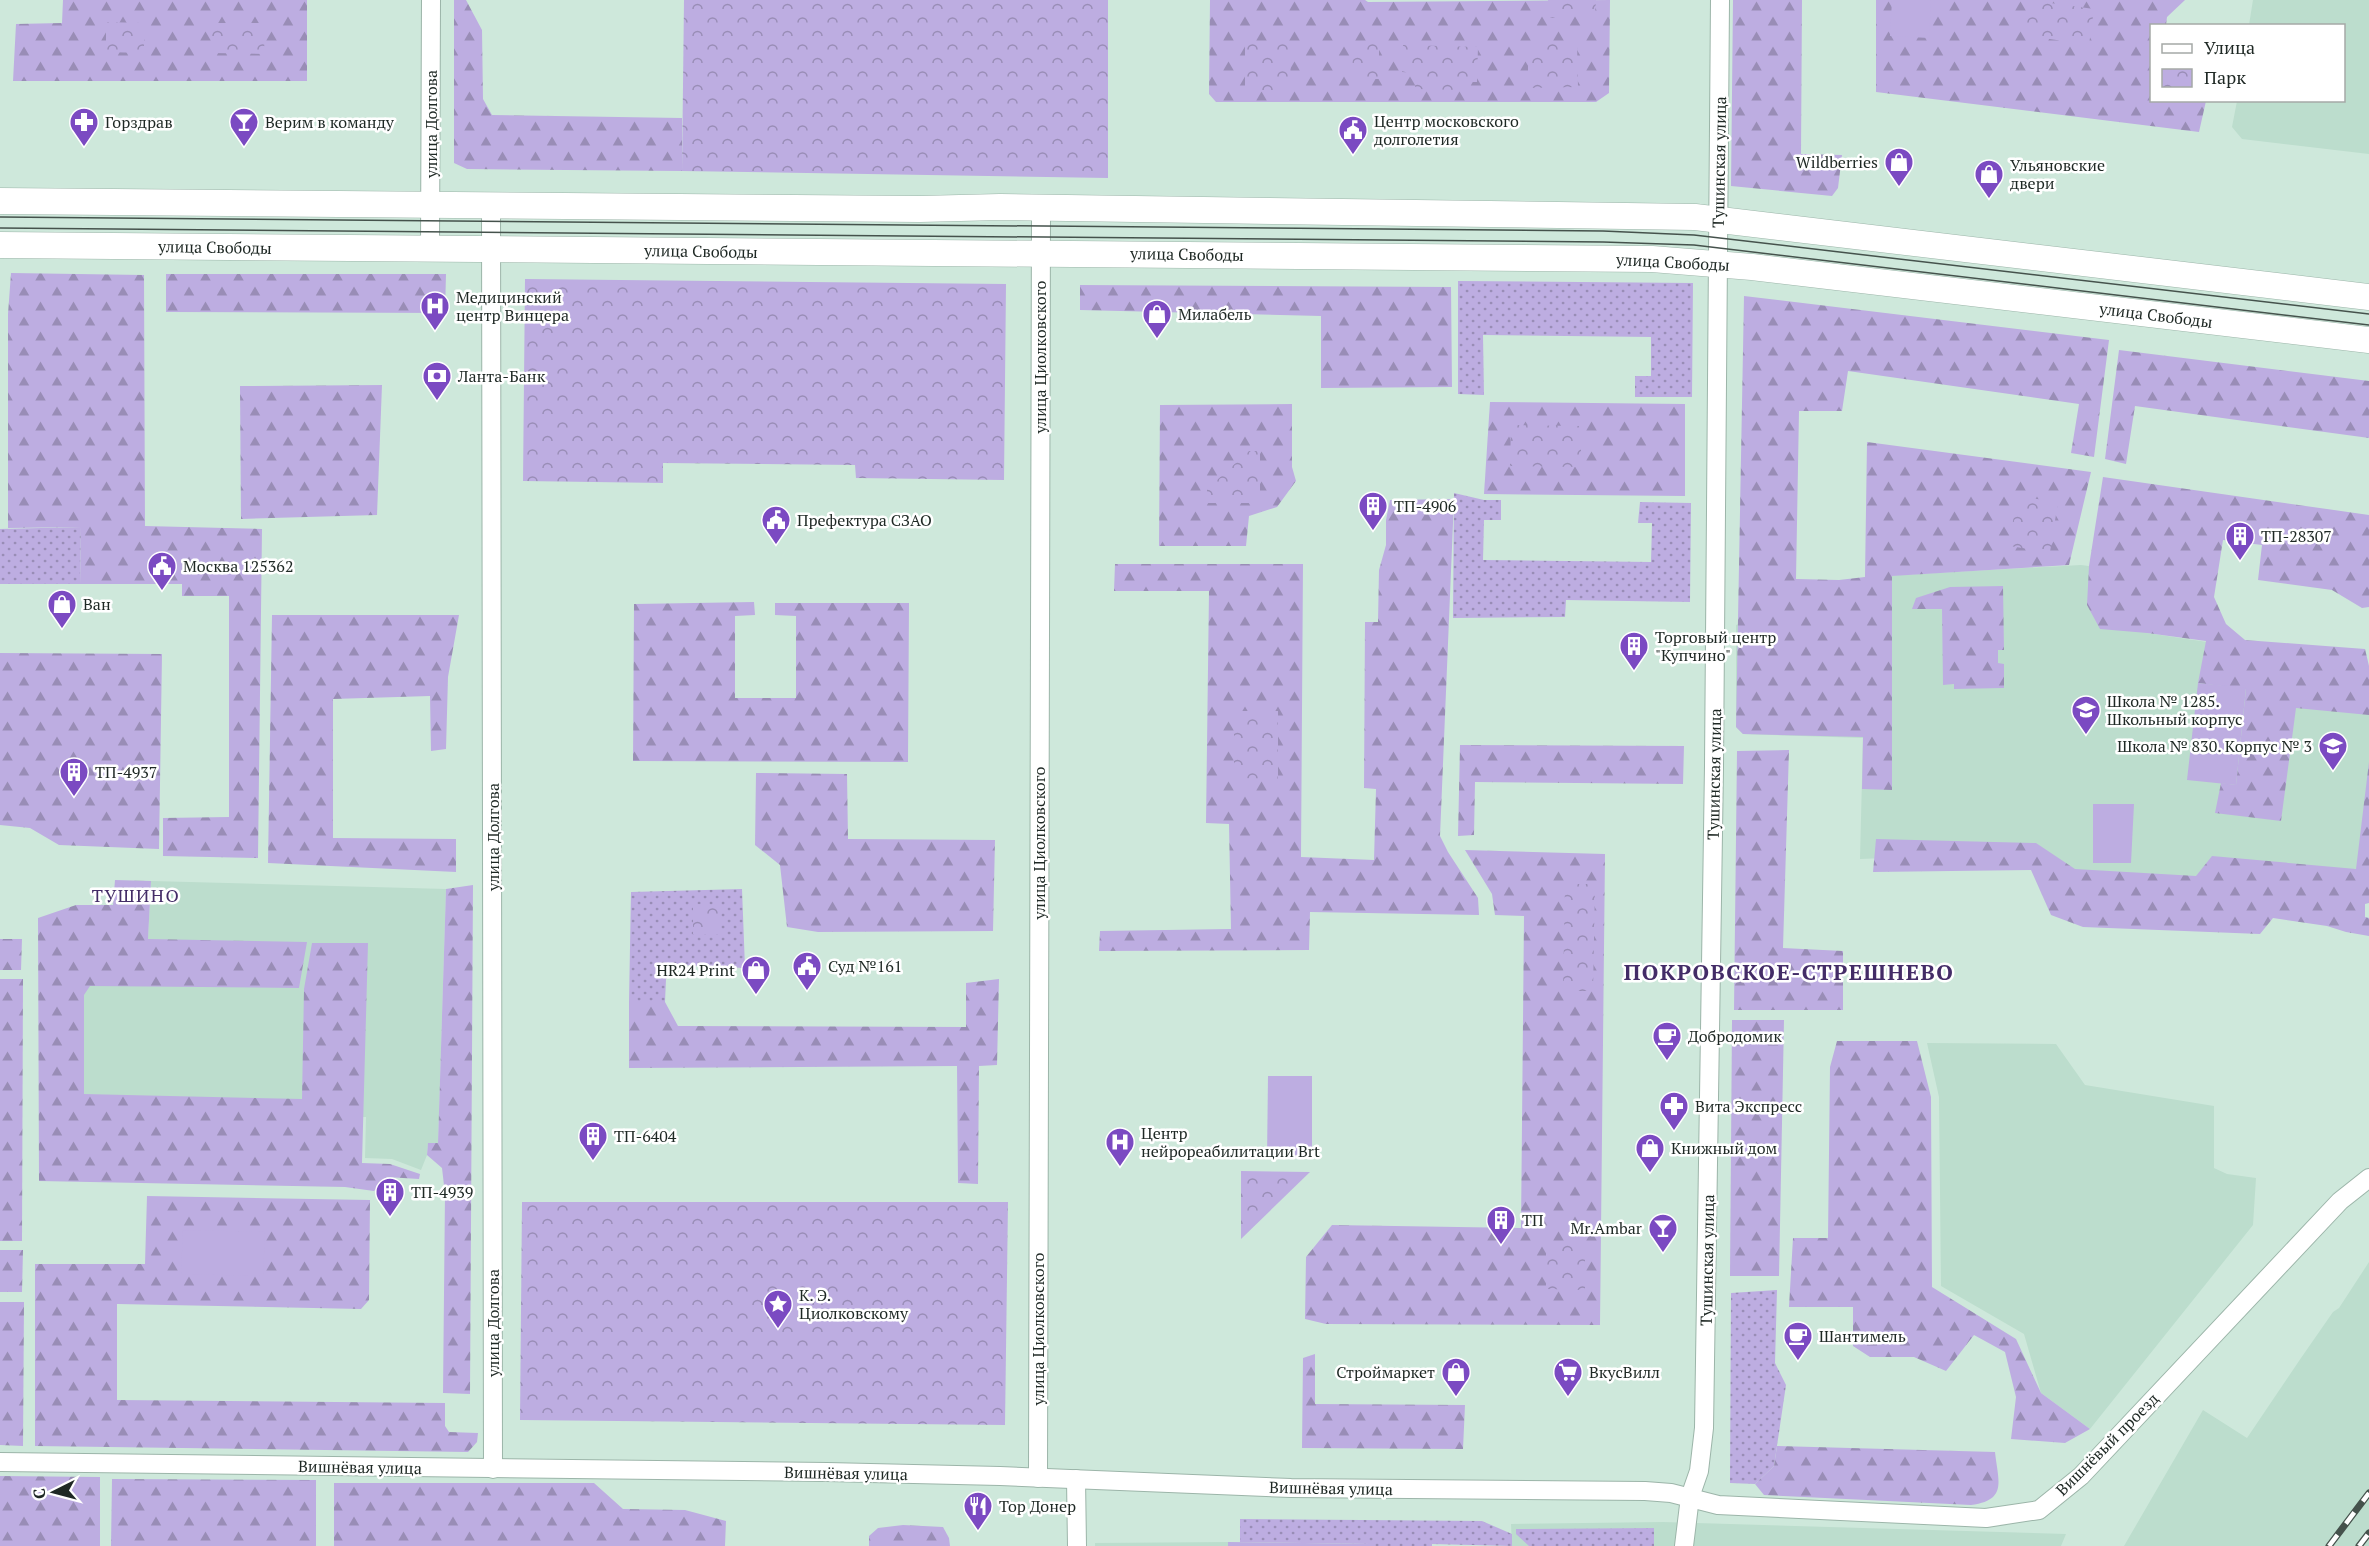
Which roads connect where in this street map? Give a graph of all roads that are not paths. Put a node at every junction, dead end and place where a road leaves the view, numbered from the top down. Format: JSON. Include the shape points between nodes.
{"nodes":[{"id":1,"x":431,"y":0,"type":"edge"},
{"id":2,"x":1720,"y":0,"type":"edge"},
{"id":3,"x":0,"y":201,"type":"edge"},
{"id":4,"x":430,"y":205,"type":"junction"},
{"id":5,"x":491,"y":205,"type":"junction"},
{"id":6,"x":1041,"y":209,"type":"junction"},
{"id":7,"x":1719,"y":220,"type":"junction"},
{"id":8,"x":0,"y":245,"type":"edge"},
{"id":9,"x":430,"y":249,"type":"junction"},
{"id":10,"x":492,"y":249,"type":"junction"},
{"id":11,"x":1041,"y":253,"type":"junction"},
{"id":12,"x":1717,"y":263,"type":"junction"},
{"id":13,"x":2369,"y":297,"type":"edge"},
{"id":14,"x":2369,"y":340,"type":"edge"},
{"id":15,"x":2369,"y":1178,"type":"edge"},
{"id":16,"x":0,"y":1462,"type":"edge"},
{"id":17,"x":493,"y":1469,"type":"junction"},
{"id":18,"x":1038,"y":1478,"type":"junction"},
{"id":19,"x":1076,"y":1479,"type":"junction"},
{"id":20,"x":1690,"y":1497,"type":"junction"},
{"id":21,"x":1077,"y":1546,"type":"edge"},
{"id":22,"x":1684,"y":1546,"type":"edge"}],
"edges":[{"from":1,"to":4,"type":"street","name":"улица Долгова"},
{"from":2,"to":7,"type":"street","name":"Тушинская улица"},
{"from":3,"to":4,"type":"main road"},
{"from":4,"to":5,"type":"main road"},
{"from":4,"to":9,"type":"street","name":"улица Долгова"},
{"from":5,"to":6,"type":"main road"},
{"from":5,"to":10,"type":"street","name":"улица Долгова"},
{"from":6,"to":7,"type":"main road","via":[[1663,216]]},
{"from":6,"to":11,"type":"street","name":"улица Циолковского"},
{"from":7,"to":12,"type":"street","name":"Тушинская улица"},
{"from":7,"to":13,"type":"main road"},
{"from":8,"to":9,"type":"main road","name":"улица Свободы"},
{"from":9,"to":10,"type":"main road","name":"улица Свободы"},
{"from":10,"to":11,"type":"main road","name":"улица Свободы"},
{"from":10,"to":17,"type":"street","name":"улица Долгова"},
{"from":11,"to":12,"type":"main road","name":"улица Свободы","via":[[1652,259]]},
{"from":11,"to":18,"type":"street","name":"улица Циолковского"},
{"from":12,"to":14,"type":"main road","name":"улица Свободы"},
{"from":12,"to":20,"type":"street","name":"Тушинская улица","via":[[1704,1428],[1699,1471]]},
{"from":15,"to":20,"type":"street","name":"Вишнёвый проезд","via":[[2340,1202],[2081,1476],[2039,1510],[1986,1518],[1718,1505]]},
{"from":16,"to":17,"type":"street","name":"Вишнёвая улица"},
{"from":17,"to":18,"type":"street","name":"Вишнёвая улица"},
{"from":18,"to":19,"type":"street","name":"Вишнёвая улица"},
{"from":19,"to":20,"type":"street","name":"Вишнёвая улица","via":[[1291,1488],[1645,1491]]},
{"from":19,"to":21,"type":"street"},
{"from":20,"to":22,"type":"street","name":"Тушинская улица"}]}
